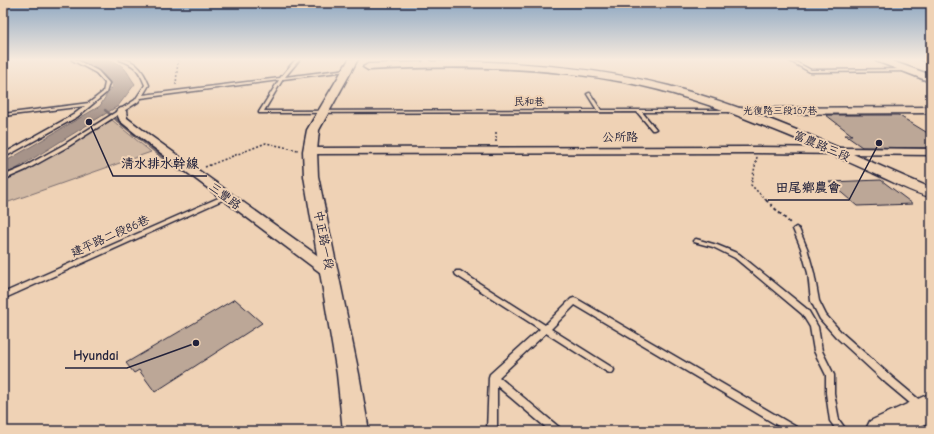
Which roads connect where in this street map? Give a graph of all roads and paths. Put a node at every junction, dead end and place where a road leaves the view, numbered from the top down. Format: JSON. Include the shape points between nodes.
{"nodes":[{"id":1,"x":104,"y":79,"type":"edge"},
{"id":2,"x":144,"y":79,"type":"edge"},
{"id":3,"x":176,"y":79,"type":"edge"},
{"id":4,"x":273,"y":79,"type":"edge"},
{"id":5,"x":281,"y":79,"type":"edge"},
{"id":6,"x":342,"y":79,"type":"edge"},
{"id":7,"x":621,"y":79,"type":"edge"},
{"id":8,"x":175,"y":93,"type":"junction"},
{"id":9,"x":589,"y":94,"type":"dead end"},
{"id":10,"x":138,"y":99,"type":"junction"},
{"id":11,"x":92,"y":103,"type":"junction"},
{"id":12,"x":931,"y":110,"type":"edge"},
{"id":13,"x":600,"y":111,"type":"junction"},
{"id":14,"x":638,"y":111,"type":"junction"},
{"id":15,"x":735,"y":111,"type":"junction"},
{"id":16,"x":323,"y":112,"type":"junction"},
{"id":17,"x":119,"y":113,"type":"junction"},
{"id":18,"x":3,"y":114,"type":"edge"},
{"id":19,"x":654,"y":129,"type":"dead end"},
{"id":20,"x":758,"y":150,"type":"junction"},
{"id":21,"x":310,"y":151,"type":"junction"},
{"id":22,"x":835,"y":151,"type":"junction"},
{"id":23,"x":931,"y":152,"type":"edge"},
{"id":24,"x":3,"y":156,"type":"edge"},
{"id":25,"x":195,"y":173,"type":"junction"},
{"id":26,"x":3,"y":178,"type":"edge"},
{"id":27,"x":931,"y":193,"type":"edge"},
{"id":28,"x":226,"y":197,"type":"junction"},
{"id":29,"x":796,"y":228,"type":"joint"},
{"id":30,"x":696,"y":241,"type":"dead end"},
{"id":31,"x":330,"y":272,"type":"junction"},
{"id":32,"x":458,"y":273,"type":"dead end"},
{"id":33,"x":3,"y":296,"type":"edge"},
{"id":34,"x":546,"y":329,"type":"junction"},
{"id":35,"x":610,"y":370,"type":"dead end"},
{"id":36,"x":493,"y":377,"type":"junction"},
{"id":37,"x":928,"y":408,"type":"edge"},
{"id":38,"x":356,"y":431,"type":"edge"},
{"id":39,"x":492,"y":431,"type":"edge"},
{"id":40,"x":557,"y":431,"type":"edge"},
{"id":41,"x":795,"y":431,"type":"edge"},
{"id":42,"x":842,"y":431,"type":"edge"},
{"id":43,"x":881,"y":431,"type":"edge"}],
"edges":[{"from":1,"to":11,"type":"lane","via":[[107,83],[105,92]]},
{"from":2,"to":10,"type":"lane","via":[[146,85]]},
{"from":3,"to":8,"type":"path"},
{"from":4,"to":8,"type":"lane"},
{"from":5,"to":16,"type":"lane","name":"民和巷","via":[[261,112]]},
{"from":6,"to":16,"type":"street","name":"中正路一段"},
{"from":7,"to":15,"type":"street","name":"光復路三段167巷","via":[[675,91]]},
{"from":8,"to":10,"type":"lane"},
{"from":9,"to":13,"type":"lane"},
{"from":10,"to":17,"type":"lane"},
{"from":11,"to":18,"type":"lane"},
{"from":11,"to":24,"type":"lane","via":[[69,120]]},
{"from":12,"to":15,"type":"street","name":"光復路三段167巷"},
{"from":13,"to":14,"type":"lane","name":"民和巷"},
{"from":13,"to":16,"type":"lane","name":"民和巷"},
{"from":14,"to":15,"type":"lane","name":"民和巷"},
{"from":14,"to":19,"type":"lane"},
{"from":15,"to":22,"type":"street","name":"富農路三段"},
{"from":16,"to":21,"type":"street","name":"中正路一段","via":[[313,130]]},
{"from":17,"to":25,"type":"street","name":"三豐路","via":[[123,119]]},
{"from":17,"to":26,"type":"lane","via":[[67,145]]},
{"from":20,"to":21,"type":"street","name":"公所路"},
{"from":20,"to":22,"type":"street","name":"公所路"},
{"from":20,"to":29,"type":"path","via":[[751,185]]},
{"from":21,"to":25,"type":"path","via":[[266,143]]},
{"from":21,"to":31,"type":"street","name":"中正路一段","via":[[311,176]]},
{"from":22,"to":23,"type":"street","name":"公所路"},
{"from":22,"to":27,"type":"street","name":"富農路三段"},
{"from":25,"to":28,"type":"street","name":"三豐路"},
{"from":28,"to":31,"type":"street","name":"三豐路"},
{"from":28,"to":33,"type":"lane","name":"建平路二段86巷"},
{"from":29,"to":37,"type":"lane","via":[[811,272],[815,301],[823,317],[889,380]]},
{"from":30,"to":42,"type":"lane","via":[[737,256],[805,312],[814,327],[818,351],[830,375],[835,421]]},
{"from":31,"to":38,"type":"street","name":"中正路一段"},
{"from":32,"to":34,"type":"lane"},
{"from":34,"to":35,"type":"lane"},
{"from":34,"to":36,"type":"lane"},
{"from":34,"to":41,"type":"lane","via":[[574,301]]},
{"from":36,"to":39,"type":"lane"},
{"from":36,"to":40,"type":"lane"},
{"from":37,"to":43,"type":"main road"}]}
